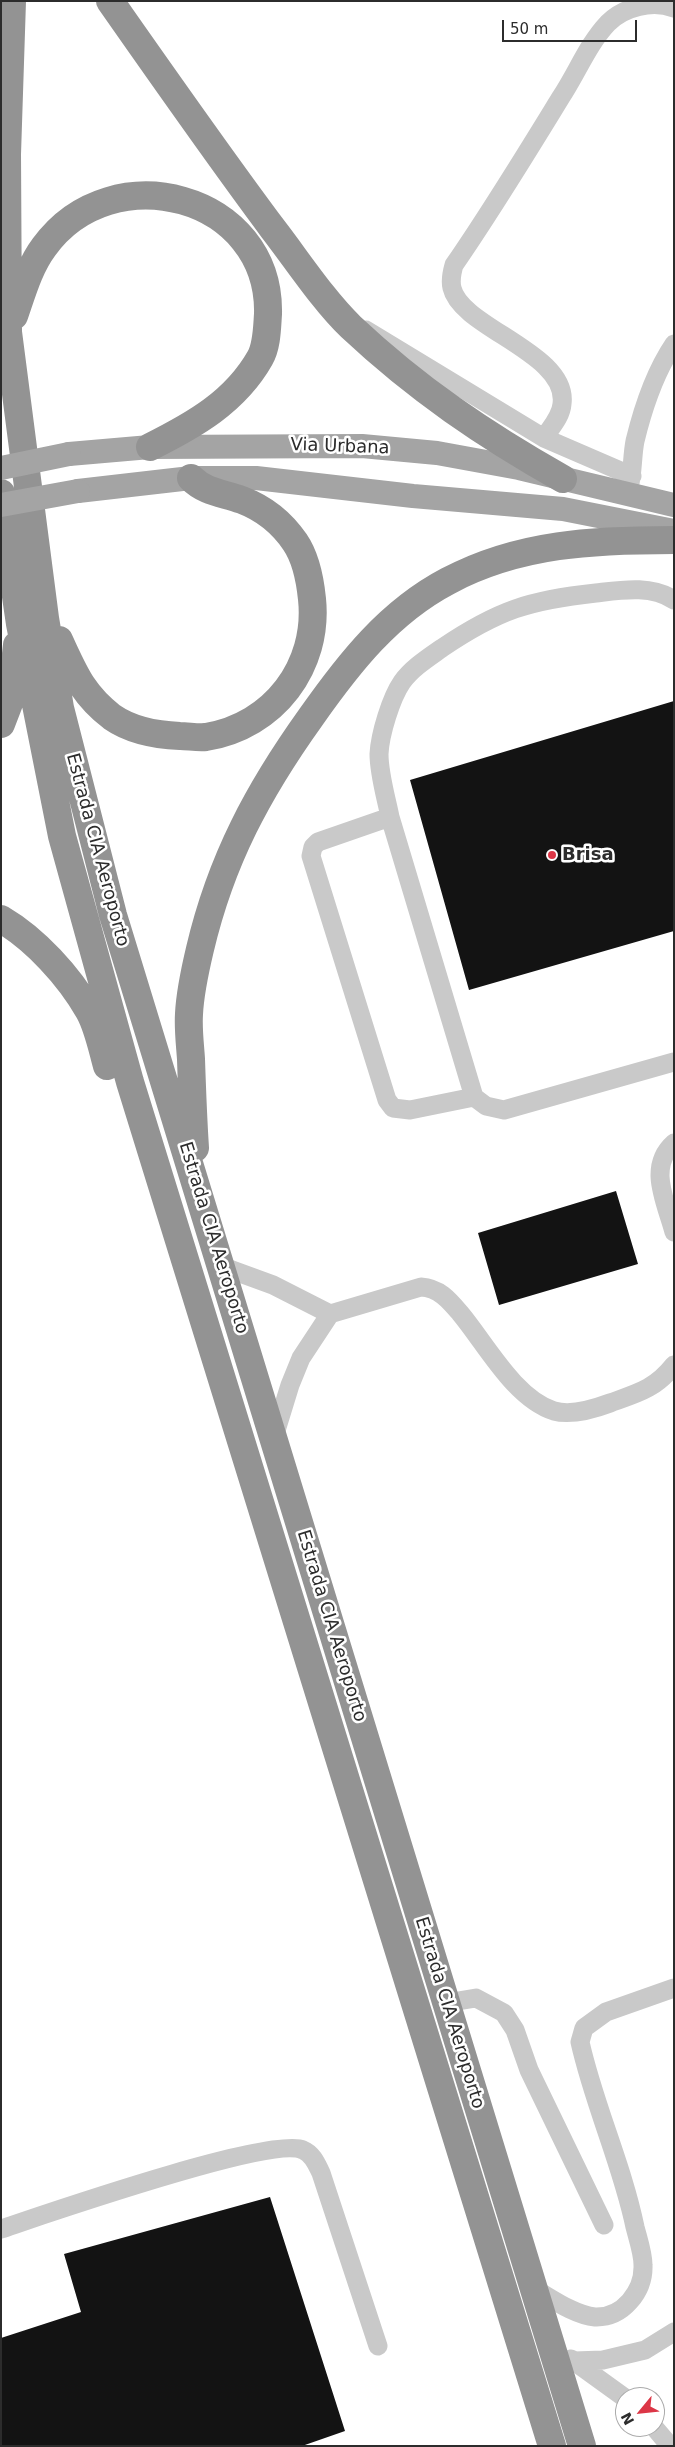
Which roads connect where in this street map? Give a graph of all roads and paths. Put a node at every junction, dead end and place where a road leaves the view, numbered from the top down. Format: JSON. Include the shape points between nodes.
{"nodes":[{"id":1,"x":12,"y":1,"type":"edge"},
{"id":2,"x":110,"y":1,"type":"edge"},
{"id":3,"x":674,"y":8,"type":"edge"},
{"id":4,"x":350,"y":326,"type":"junction"},
{"id":5,"x":8,"y":332,"type":"junction"},
{"id":6,"x":673,"y":348,"type":"edge"},
{"id":7,"x":544,"y":438,"type":"junction"},
{"id":8,"x":150,"y":447,"type":"junction"},
{"id":9,"x":1,"y":468,"type":"edge"},
{"id":10,"x":191,"y":478,"type":"junction"},
{"id":11,"x":563,"y":480,"type":"junction"},
{"id":12,"x":630,"y":485,"type":"junction"},
{"id":13,"x":1,"y":493,"type":"edge"},
{"id":14,"x":1,"y":505,"type":"edge"},
{"id":15,"x":674,"y":505,"type":"edge"},
{"id":16,"x":674,"y":531,"type":"edge"},
{"id":17,"x":674,"y":540,"type":"edge"},
{"id":18,"x":674,"y":600,"type":"edge"},
{"id":19,"x":32,"y":621,"type":"junction"},
{"id":20,"x":1,"y":724,"type":"edge"},
{"id":21,"x":390,"y":817,"type":"junction"},
{"id":22,"x":1,"y":919,"type":"edge"},
{"id":23,"x":674,"y":1062,"type":"edge"},
{"id":24,"x":474,"y":1097,"type":"junction"},
{"id":25,"x":674,"y":1143,"type":"edge"},
{"id":26,"x":196,"y":1187,"type":"junction"},
{"id":27,"x":674,"y":1232,"type":"edge"},
{"id":28,"x":221,"y":1266,"type":"junction"},
{"id":29,"x":330,"y":1314,"type":"junction"},
{"id":30,"x":674,"y":1365,"type":"edge"},
{"id":31,"x":274,"y":1437,"type":"junction"},
{"id":32,"x":282,"y":1569,"type":"junction"},
{"id":33,"x":674,"y":1988,"type":"edge"},
{"id":34,"x":446,"y":2003,"type":"junction"},
{"id":35,"x":604,"y":2225,"type":"dead end"},
{"id":36,"x":1,"y":2228,"type":"edge"},
{"id":37,"x":533,"y":2288,"type":"junction"},
{"id":38,"x":674,"y":2332,"type":"edge"},
{"id":39,"x":378,"y":2346,"type":"dead end"},
{"id":40,"x":563,"y":2354,"type":"junction"},
{"id":41,"x":615,"y":2391,"type":"edge"},
{"id":42,"x":552,"y":2446,"type":"edge"},
{"id":43,"x":582,"y":2446,"type":"edge"}],
"edges":[{"from":1,"to":5,"type":"highway","name":"Estrada CIA Aeroporto","via":[[7,154]]},
{"from":2,"to":4,"type":"highway","via":[[230,171]]},
{"from":3,"to":7,"type":"lane","via":[[656,2],[638,4],[609,22],[454,265],[452,288],[456,298],[469,312],[534,356],[556,381],[563,395],[562,405],[559,416]]},
{"from":4,"to":7,"type":"lane","via":[[380,337]]},
{"from":4,"to":11,"type":"highway","via":[[425,391],[466,421]]},
{"from":5,"to":8,"type":"highway","via":[[35,260],[56,233],[85,210],[128,195],[156,194],[180,199],[214,213],[246,245],[263,280],[268,304],[267,331],[261,356],[248,376],[222,404],[193,425]]},
{"from":5,"to":19,"type":"highway","name":"Estrada CIA Aeroporto"},
{"from":6,"to":12,"type":"lane","via":[[653,385],[642,418]]},
{"from":7,"to":12,"type":"lane"},
{"from":8,"to":9,"type":"main road","name":"Via Urbana","bridge":true,"via":[[69,454]]},
{"from":8,"to":11,"type":"main road","name":"Via Urbana","via":[[362,446],[437,453],[519,468]]},
{"from":10,"to":14,"type":"main road","name":"Via Urbana","bridge":true,"via":[[78,491]]},
{"from":10,"to":16,"type":"main road","name":"Via Urbana","via":[[256,478],[563,509]]},
{"from":10,"to":19,"type":"highway","via":[[208,490],[243,500],[266,512],[296,543],[306,566],[314,615],[312,636],[300,671],[282,697],[244,725],[205,737],[158,736],[132,728],[112,717],[82,686]]},
{"from":11,"to":12,"type":"main road","name":"Via Urbana"},
{"from":12,"to":15,"type":"main road","name":"Via Urbana"},
{"from":13,"to":19,"type":"highway","name":"Estrada CIA Aeroporto"},
{"from":17,"to":26,"type":"highway","via":[[578,542],[480,566],[411,602],[369,641],[325,697],[286,751],[243,825],[220,877],[207,918],[188,1014]]},
{"from":18,"to":21,"type":"lane","via":[[646,590],[628,589],[548,598],[479,624],[420,663],[402,682],[388,711],[379,754]]},
{"from":19,"to":20,"type":"highway"},
{"from":19,"to":26,"type":"highway","name":"Estrada CIA Aeroporto","via":[[60,708],[113,915]]},
{"from":19,"to":32,"type":"highway","name":"Estrada CIA Aeroporto","via":[[62,836],[120,1044]]},
{"from":21,"to":24,"type":"lane"},
{"from":21,"to":24,"type":"lane","via":[[318,842],[310,856],[387,1100],[393,1108],[410,1110]]},
{"from":22,"to":32,"type":"highway","via":[[36,947],[71,985],[90,1012],[248,1502]]},
{"from":23,"to":24,"type":"lane","via":[[504,1110],[486,1106]]},
{"from":25,"to":27,"type":"lane","via":[[664,1152],[660,1162],[660,1179]]},
{"from":26,"to":28,"type":"highway","name":"Estrada CIA Aeroporto"},
{"from":28,"to":29,"type":"lane","via":[[273,1285]]},
{"from":28,"to":31,"type":"highway","name":"Estrada CIA Aeroporto"},
{"from":29,"to":30,"type":"lane","via":[[429,1287],[455,1306],[493,1357],[527,1395],[538,1404],[556,1411],[596,1408],[651,1388]]},
{"from":29,"to":31,"type":"lane","via":[[301,1358]]},
{"from":31,"to":34,"type":"highway","name":"Estrada CIA Aeroporto"},
{"from":32,"to":42,"type":"highway","name":"Estrada CIA Aeroporto"},
{"from":33,"to":37,"type":"lane","via":[[606,2012],[584,2028],[580,2042],[629,2196],[643,2265],[640,2284],[628,2305],[606,2316],[594,2317],[573,2310]]},
{"from":34,"to":35,"type":"lane","via":[[476,1998],[504,2013]]},
{"from":34,"to":37,"type":"highway","name":"Estrada CIA Aeroporto"},
{"from":36,"to":39,"type":"lane","via":[[177,2173],[281,2148],[303,2149],[321,2173]]},
{"from":37,"to":40,"type":"highway","name":"Estrada CIA Aeroporto"},
{"from":38,"to":40,"type":"lane","via":[[644,2350],[603,2360]]},
{"from":40,"to":41,"type":"lane"},
{"from":40,"to":43,"type":"highway","name":"Estrada CIA Aeroporto"}]}
